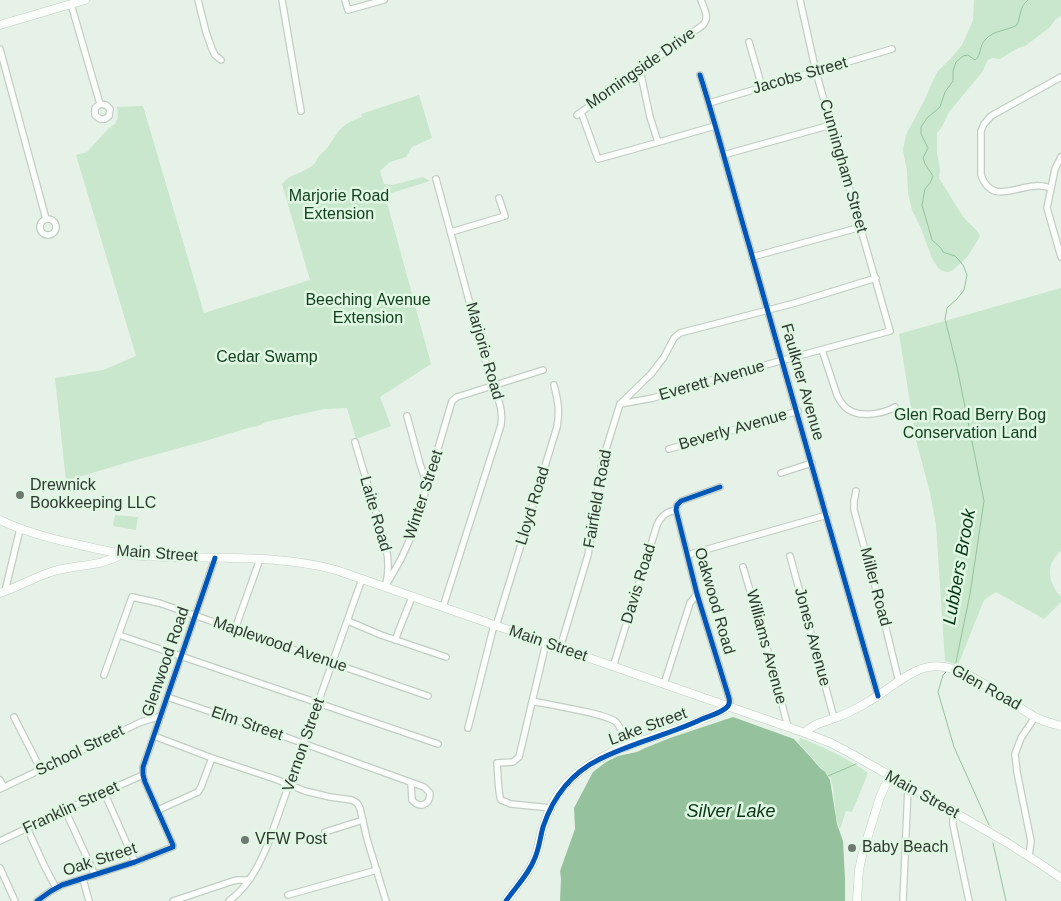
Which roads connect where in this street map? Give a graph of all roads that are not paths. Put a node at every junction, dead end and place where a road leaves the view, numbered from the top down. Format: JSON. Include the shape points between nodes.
{"nodes":[{"id":1,"x":85,"y":0,"type":"edge"},
{"id":2,"x":198,"y":0,"type":"edge"},
{"id":3,"x":282,"y":0,"type":"edge"},
{"id":4,"x":345,"y":0,"type":"edge"},
{"id":5,"x":384,"y":0,"type":"edge"},
{"id":6,"x":702,"y":0,"type":"edge"},
{"id":7,"x":800,"y":0,"type":"edge"},
{"id":8,"x":71,"y":4,"type":"junction"},
{"id":9,"x":1,"y":23,"type":"edge"},
{"id":10,"x":749,"y":42,"type":"dead end"},
{"id":11,"x":0,"y":49,"type":"edge"},
{"id":12,"x":892,"y":49,"type":"dead end"},
{"id":13,"x":221,"y":60,"type":"dead end"},
{"id":14,"x":640,"y":70,"type":"junction"},
{"id":15,"x":816,"y":72,"type":"junction"},
{"id":16,"x":700,"y":74,"type":"dead end"},
{"id":17,"x":1061,"y":77,"type":"edge"},
{"id":18,"x":762,"y":88,"type":"junction"},
{"id":19,"x":709,"y":103,"type":"junction"},
{"id":20,"x":100,"y":104,"type":"dead end"},
{"id":21,"x":301,"y":112,"type":"dead end"},
{"id":22,"x":831,"y":125,"type":"junction"},
{"id":23,"x":715,"y":126,"type":"junction"},
{"id":24,"x":658,"y":142,"type":"junction"},
{"id":25,"x":723,"y":155,"type":"junction"},
{"id":26,"x":1061,"y":157,"type":"edge"},
{"id":27,"x":436,"y":180,"type":"dead end"},
{"id":28,"x":1051,"y":188,"type":"junction"},
{"id":29,"x":499,"y":198,"type":"dead end"},
{"id":30,"x":46,"y":220,"type":"dead end"},
{"id":31,"x":861,"y":227,"type":"junction"},
{"id":32,"x":451,"y":232,"type":"junction"},
{"id":33,"x":1061,"y":257,"type":"edge"},
{"id":34,"x":752,"y":258,"type":"junction"},
{"id":35,"x":876,"y":278,"type":"junction"},
{"id":36,"x":768,"y":309,"type":"junction"},
{"id":37,"x":890,"y":331,"type":"joint"},
{"id":38,"x":822,"y":350,"type":"junction"},
{"id":39,"x":783,"y":361,"type":"junction"},
{"id":40,"x":543,"y":370,"type":"dead end"},
{"id":41,"x":492,"y":385,"type":"junction"},
{"id":42,"x":554,"y":385,"type":"dead end"},
{"id":43,"x":620,"y":404,"type":"junction"},
{"id":44,"x":896,"y":407,"type":"dead end"},
{"id":45,"x":798,"y":412,"type":"junction"},
{"id":46,"x":407,"y":416,"type":"dead end"},
{"id":47,"x":354,"y":442,"type":"dead end"},
{"id":48,"x":669,"y":449,"type":"dead end"},
{"id":49,"x":812,"y":463,"type":"junction"},
{"id":50,"x":781,"y":473,"type":"dead end"},
{"id":51,"x":427,"y":485,"type":"junction"},
{"id":52,"x":720,"y":487,"type":"dead end"},
{"id":53,"x":856,"y":491,"type":"dead end"},
{"id":54,"x":676,"y":510,"type":"junction"},
{"id":55,"x":827,"y":515,"type":"junction"},
{"id":56,"x":0,"y":520,"type":"edge"},
{"id":57,"x":20,"y":529,"type":"junction"},
{"id":58,"x":122,"y":554,"type":"junction"},
{"id":59,"x":687,"y":555,"type":"junction"},
{"id":60,"x":790,"y":556,"type":"dead end"},
{"id":61,"x":215,"y":558,"type":"junction"},
{"id":62,"x":260,"y":559,"type":"junction"},
{"id":63,"x":743,"y":567,"type":"dead end"},
{"id":64,"x":362,"y":579,"type":"junction"},
{"id":65,"x":385,"y":587,"type":"junction"},
{"id":66,"x":3,"y":592,"type":"edge"},
{"id":67,"x":697,"y":594,"type":"junction"},
{"id":68,"x":412,"y":597,"type":"junction"},
{"id":69,"x":443,"y":607,"type":"junction"},
{"id":70,"x":195,"y":616,"type":"junction"},
{"id":71,"x":348,"y":621,"type":"junction"},
{"id":72,"x":495,"y":625,"type":"junction"},
{"id":73,"x":236,"y":629,"type":"junction"},
{"id":74,"x":119,"y":635,"type":"junction"},
{"id":75,"x":395,"y":640,"type":"junction"},
{"id":76,"x":546,"y":643,"type":"junction"},
{"id":77,"x":560,"y":648,"type":"junction"},
{"id":78,"x":181,"y":657,"type":"junction"},
{"id":79,"x":446,"y":657,"type":"dead end"},
{"id":80,"x":332,"y":663,"type":"junction"},
{"id":81,"x":613,"y":667,"type":"junction"},
{"id":82,"x":104,"y":675,"type":"dead end"},
{"id":83,"x":899,"y":682,"type":"junction"},
{"id":84,"x":664,"y":684,"type":"junction"},
{"id":85,"x":428,"y":696,"type":"dead end"},
{"id":86,"x":878,"y":696,"type":"junction"},
{"id":87,"x":167,"y":697,"type":"junction"},
{"id":88,"x":532,"y":701,"type":"junction"},
{"id":89,"x":318,"y":704,"type":"junction"},
{"id":90,"x":728,"y":707,"type":"junction"},
{"id":91,"x":160,"y":716,"type":"junction"},
{"id":92,"x":14,"y":717,"type":"dead end"},
{"id":93,"x":1035,"y":717,"type":"junction"},
{"id":94,"x":834,"y":718,"type":"junction"},
{"id":95,"x":1061,"y":726,"type":"edge"},
{"id":96,"x":788,"y":727,"type":"junction"},
{"id":97,"x":468,"y":728,"type":"dead end"},
{"id":98,"x":805,"y":733,"type":"junction"},
{"id":99,"x":154,"y":736,"type":"junction"},
{"id":100,"x":304,"y":744,"type":"junction"},
{"id":101,"x":438,"y":744,"type":"dead end"},
{"id":102,"x":626,"y":747,"type":"junction"},
{"id":103,"x":212,"y":758,"type":"junction"},
{"id":104,"x":41,"y":770,"type":"junction"},
{"id":105,"x":143,"y":775,"type":"junction"},
{"id":106,"x":890,"y":777,"type":"junction"},
{"id":107,"x":0,"y":780,"type":"edge"},
{"id":108,"x":412,"y":783,"type":"dead end"},
{"id":109,"x":290,"y":785,"type":"junction"},
{"id":110,"x":908,"y":787,"type":"junction"},
{"id":111,"x":2,"y":788,"type":"edge"},
{"id":112,"x":104,"y":792,"type":"junction"},
{"id":113,"x":551,"y":808,"type":"junction"},
{"id":114,"x":65,"y":810,"type":"junction"},
{"id":115,"x":158,"y":810,"type":"junction"},
{"id":116,"x":953,"y":812,"type":"junction"},
{"id":117,"x":363,"y":820,"type":"junction"},
{"id":118,"x":27,"y":828,"type":"junction"},
{"id":119,"x":325,"y":832,"type":"dead end"},
{"id":120,"x":0,"y":840,"type":"edge"},
{"id":121,"x":1029,"y":856,"type":"junction"},
{"id":122,"x":135,"y":862,"type":"junction"},
{"id":123,"x":0,"y":868,"type":"edge"},
{"id":124,"x":377,"y":870,"type":"junction"},
{"id":125,"x":95,"y":875,"type":"junction"},
{"id":126,"x":1061,"y":878,"type":"edge"},
{"id":127,"x":83,"y":879,"type":"junction"},
{"id":128,"x":250,"y":880,"type":"junction"},
{"id":129,"x":56,"y":888,"type":"junction"},
{"id":130,"x":288,"y":895,"type":"dead end"},
{"id":131,"x":15,"y":901,"type":"edge"},
{"id":132,"x":37,"y":901,"type":"edge"},
{"id":133,"x":89,"y":901,"type":"edge"},
{"id":134,"x":173,"y":901,"type":"edge"},
{"id":135,"x":229,"y":901,"type":"edge"},
{"id":136,"x":386,"y":901,"type":"edge"},
{"id":137,"x":506,"y":901,"type":"edge"},
{"id":138,"x":857,"y":901,"type":"edge"},
{"id":139,"x":903,"y":901,"type":"edge"},
{"id":140,"x":969,"y":901,"type":"edge"}],
"edges":[{"from":1,"to":8,"type":"main road"},
{"from":2,"to":13,"type":"street","via":[[212,50]]},
{"from":3,"to":21,"type":"street"},
{"from":4,"to":5,"type":"street","via":[[348,10]]},
{"from":6,"to":14,"type":"street","name":"Morningside Drive","via":[[707,16],[705,22]]},
{"from":7,"to":15,"type":"street","name":"Cunningham Street"},
{"from":8,"to":9,"type":"main road"},
{"from":8,"to":20,"type":"street"},
{"from":10,"to":18,"type":"street"},
{"from":11,"to":30,"type":"street"},
{"from":12,"to":15,"type":"street","name":"Jacobs Street"},
{"from":14,"to":24,"type":"street"},
{"from":14,"to":24,"type":"street","name":"Morningside Drive","via":[[579,113],[596,158]]},
{"from":15,"to":18,"type":"street","name":"Jacobs Street"},
{"from":15,"to":22,"type":"street","name":"Cunningham Street"},
{"from":16,"to":19,"type":"street","name":"Faulkner Avenue"},
{"from":17,"to":28,"type":"street","via":[[991,116],[980,131],[981,175],[990,188],[1004,193],[1035,186]]},
{"from":18,"to":19,"type":"street","name":"Jacobs Street"},
{"from":19,"to":23,"type":"street","name":"Faulkner Avenue"},
{"from":22,"to":25,"type":"street"},
{"from":22,"to":31,"type":"street","name":"Cunningham Street"},
{"from":23,"to":24,"type":"street"},
{"from":23,"to":25,"type":"street","name":"Faulkner Avenue"},
{"from":25,"to":34,"type":"street","name":"Faulkner Avenue"},
{"from":26,"to":28,"type":"street"},
{"from":27,"to":32,"type":"street","name":"Marjorie Road"},
{"from":28,"to":33,"type":"street","via":[[1048,211]]},
{"from":29,"to":32,"type":"street","via":[[505,216]]},
{"from":31,"to":34,"type":"street"},
{"from":31,"to":35,"type":"street","name":"Cunningham Street"},
{"from":32,"to":41,"type":"street","name":"Marjorie Road"},
{"from":34,"to":36,"type":"street","name":"Faulkner Avenue"},
{"from":35,"to":36,"type":"street"},
{"from":35,"to":37,"type":"street","name":"Cunningham Street"},
{"from":36,"to":39,"type":"street","name":"Faulkner Avenue"},
{"from":36,"to":43,"type":"street","name":"Fairfield Road","via":[[680,334],[674,338],[651,374]]},
{"from":37,"to":38,"type":"street","name":"Everett Avenue"},
{"from":38,"to":39,"type":"street","name":"Everett Avenue"},
{"from":38,"to":44,"type":"street","via":[[836,395],[847,409],[866,414]]},
{"from":39,"to":43,"type":"street","name":"Everett Avenue"},
{"from":39,"to":45,"type":"street","name":"Faulkner Avenue"},
{"from":40,"to":41,"type":"street"},
{"from":41,"to":51,"type":"street","name":"Winter Street","via":[[451,402]]},
{"from":41,"to":69,"type":"street","name":"Marjorie Road","via":[[501,409],[501,425]]},
{"from":42,"to":72,"type":"street","name":"Lloyd Road","via":[[559,407],[557,427]]},
{"from":43,"to":77,"type":"street","name":"Fairfield Road","via":[[602,462],[588,555]]},
{"from":45,"to":48,"type":"street","name":"Beverly Avenue"},
{"from":45,"to":49,"type":"street","name":"Faulkner Avenue"},
{"from":46,"to":51,"type":"street"},
{"from":47,"to":65,"type":"street","name":"Laite Road","via":[[388,557]]},
{"from":49,"to":50,"type":"street"},
{"from":49,"to":55,"type":"street","name":"Faulkner Avenue"},
{"from":51,"to":65,"type":"street","name":"Winter Street","via":[[411,539]]},
{"from":52,"to":54,"type":"street","via":[[679,503]]},
{"from":53,"to":83,"type":"street","name":"Miller Road","via":[[854,510]]},
{"from":54,"to":59,"type":"street","name":"Oakwood Road"},
{"from":54,"to":81,"type":"street","name":"Davis Road","via":[[663,515],[657,525]]},
{"from":55,"to":59,"type":"street"},
{"from":55,"to":86,"type":"street","name":"Faulkner Avenue"},
{"from":56,"to":57,"type":"main road","name":"Main Street"},
{"from":57,"to":58,"type":"main road","name":"Main Street"},
{"from":57,"to":66,"type":"street"},
{"from":58,"to":61,"type":"main road","name":"Main Street"},
{"from":58,"to":66,"type":"main road","via":[[106,562],[48,573]]},
{"from":59,"to":67,"type":"street","name":"Oakwood Road"},
{"from":60,"to":94,"type":"street","name":"Jones Avenue"},
{"from":61,"to":62,"type":"main road","name":"Main Street"},
{"from":61,"to":70,"type":"street","name":"Glenwood Road"},
{"from":62,"to":64,"type":"main road","name":"Main Street","via":[[314,564]]},
{"from":62,"to":73,"type":"street"},
{"from":63,"to":96,"type":"street","name":"Williams Avenue"},
{"from":64,"to":65,"type":"main road","name":"Main Street"},
{"from":64,"to":71,"type":"street","name":"Vernon Street"},
{"from":65,"to":68,"type":"main road","name":"Main Street"},
{"from":67,"to":84,"type":"street","via":[[690,603]]},
{"from":67,"to":90,"type":"street","name":"Oakwood Road","via":[[730,701]]},
{"from":68,"to":69,"type":"main road","name":"Main Street"},
{"from":68,"to":75,"type":"street"},
{"from":69,"to":72,"type":"main road","name":"Main Street"},
{"from":70,"to":73,"type":"street","name":"Maplewood Avenue"},
{"from":70,"to":74,"type":"street","name":"Maplewood Avenue","via":[[132,597]]},
{"from":70,"to":78,"type":"street","name":"Glenwood Road"},
{"from":71,"to":75,"type":"street"},
{"from":71,"to":80,"type":"street","name":"Vernon Street"},
{"from":72,"to":76,"type":"main road","name":"Main Street"},
{"from":72,"to":97,"type":"street","name":"Lloyd Road"},
{"from":73,"to":80,"type":"street","name":"Maplewood Avenue"},
{"from":74,"to":78,"type":"street"},
{"from":74,"to":82,"type":"street"},
{"from":75,"to":79,"type":"street"},
{"from":76,"to":77,"type":"main road","name":"Main Street"},
{"from":76,"to":88,"type":"street"},
{"from":77,"to":81,"type":"main road","name":"Main Street"},
{"from":78,"to":87,"type":"street","name":"Glenwood Road"},
{"from":78,"to":89,"type":"street"},
{"from":80,"to":85,"type":"street","name":"Maplewood Avenue"},
{"from":80,"to":89,"type":"street","name":"Vernon Street"},
{"from":81,"to":84,"type":"main road","name":"Main Street"},
{"from":83,"to":86,"type":"main road","name":"Glen Road"},
{"from":83,"to":93,"type":"main road","name":"Glen Road","via":[[923,668],[950,667],[962,671]]},
{"from":84,"to":90,"type":"main road","name":"Main Street"},
{"from":86,"to":94,"type":"main road","name":"Glen Road"},
{"from":87,"to":91,"type":"street","name":"Glenwood Road"},
{"from":87,"to":100,"type":"street","name":"Elm Street"},
{"from":88,"to":102,"type":"street","via":[[613,720]]},
{"from":88,"to":113,"type":"street","via":[[518,758],[513,762],[497,763],[499,796],[511,804]]},
{"from":89,"to":100,"type":"street","name":"Vernon Street"},
{"from":89,"to":101,"type":"street"},
{"from":90,"to":96,"type":"main road","name":"Main Street"},
{"from":90,"to":102,"type":"main road","name":"Lake Street","via":[[690,725]]},
{"from":91,"to":99,"type":"street","name":"Glenwood Road"},
{"from":91,"to":104,"type":"street","name":"School Street"},
{"from":92,"to":104,"type":"street"},
{"from":93,"to":95,"type":"main road","name":"Glen Road"},
{"from":93,"to":121,"type":"street","via":[[1021,738],[1016,754],[1031,841]]},
{"from":94,"to":98,"type":"main road","name":"Glen Road","via":[[813,726]]},
{"from":96,"to":98,"type":"main road","name":"Main Street"},
{"from":98,"to":106,"type":"main road","name":"Main Street","via":[[837,746]]},
{"from":99,"to":103,"type":"street"},
{"from":99,"to":105,"type":"street","name":"Glenwood Road"},
{"from":100,"to":108,"type":"street","name":"Elm Street"},
{"from":100,"to":109,"type":"street","name":"Vernon Street"},
{"from":102,"to":113,"type":"main road","name":"Lake Street","via":[[580,772],[562,789]]},
{"from":103,"to":109,"type":"street"},
{"from":103,"to":115,"type":"street","via":[[198,792]]},
{"from":104,"to":111,"type":"street","name":"School Street"},
{"from":105,"to":112,"type":"street","name":"Franklin Street"},
{"from":105,"to":115,"type":"street"},
{"from":106,"to":110,"type":"main road","name":"Main Street"},
{"from":106,"to":138,"type":"main road","via":[[862,852]]},
{"from":107,"to":111,"type":"street"},
{"from":109,"to":117,"type":"street","via":[[352,800],[360,808]]},
{"from":109,"to":128,"type":"street","name":"Vernon Street","via":[[266,849]]},
{"from":110,"to":116,"type":"main road","name":"Main Street"},
{"from":110,"to":139,"type":"street"},
{"from":112,"to":114,"type":"street","name":"Franklin Street"},
{"from":112,"to":122,"type":"street"},
{"from":113,"to":137,"type":"main road","name":"Lake Street","via":[[534,860]]},
{"from":114,"to":118,"type":"street","name":"Franklin Street"},
{"from":114,"to":125,"type":"street"},
{"from":115,"to":122,"type":"street","name":"Oak Street","via":[[173,847]]},
{"from":116,"to":121,"type":"main road","name":"Main Street"},
{"from":116,"to":140,"type":"street"},
{"from":117,"to":119,"type":"street"},
{"from":117,"to":124,"type":"street"},
{"from":118,"to":120,"type":"street","name":"Franklin Street"},
{"from":118,"to":129,"type":"street"},
{"from":121,"to":126,"type":"main road","name":"Main Street"},
{"from":122,"to":125,"type":"street","name":"Oak Street"},
{"from":123,"to":131,"type":"street"},
{"from":124,"to":130,"type":"street"},
{"from":124,"to":136,"type":"street"},
{"from":125,"to":127,"type":"street","name":"Oak Street"},
{"from":127,"to":129,"type":"street","name":"Oak Street"},
{"from":127,"to":133,"type":"street"},
{"from":128,"to":134,"type":"street","via":[[228,882]]},
{"from":128,"to":135,"type":"street","name":"Vernon Street"},
{"from":129,"to":132,"type":"street","name":"Oak Street"}]}
